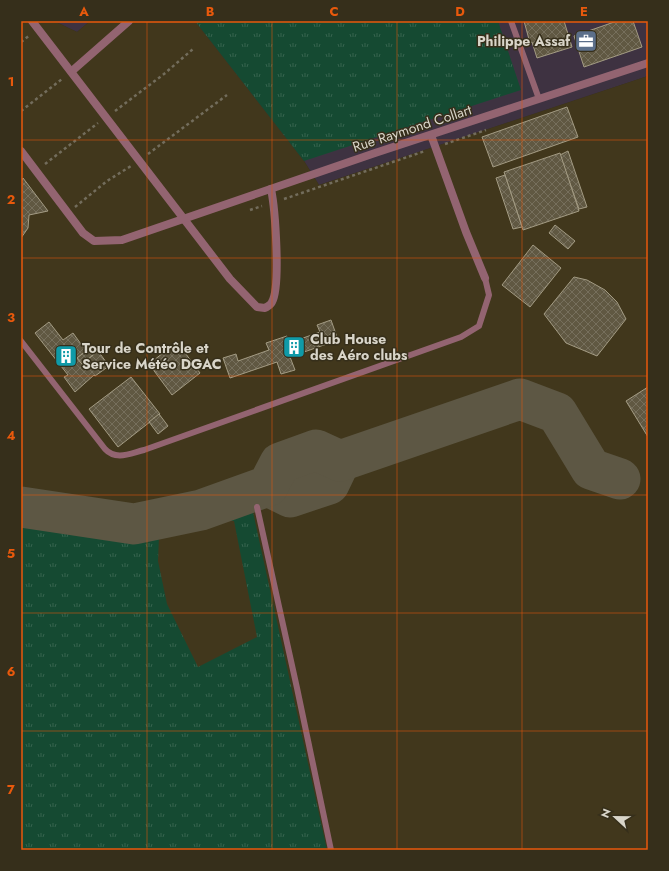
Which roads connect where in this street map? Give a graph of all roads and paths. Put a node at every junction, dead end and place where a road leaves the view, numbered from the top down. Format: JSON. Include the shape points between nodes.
{"nodes":[{"id":1,"x":32,"y":21,"type":"edge"},
{"id":2,"x":129,"y":21,"type":"edge"},
{"id":3,"x":511,"y":21,"type":"edge"},
{"id":4,"x":648,"y":63,"type":"edge"},
{"id":5,"x":72,"y":71,"type":"junction"},
{"id":6,"x":539,"y":99,"type":"junction"},
{"id":7,"x":21,"y":111,"type":"edge"},
{"id":8,"x":431,"y":135,"type":"junction"},
{"id":9,"x":21,"y":151,"type":"edge"},
{"id":10,"x":271,"y":188,"type":"junction"},
{"id":11,"x":185,"y":218,"type":"junction"},
{"id":12,"x":485,"y":278,"type":"joint"},
{"id":13,"x":21,"y":341,"type":"edge"},
{"id":14,"x":257,"y":507,"type":"dead end"},
{"id":15,"x":331,"y":850,"type":"edge"}],
"edges":[{"from":1,"to":5,"type":"street"},
{"from":2,"to":5,"type":"street"},
{"from":3,"to":6,"type":"lane"},
{"from":4,"to":6,"type":"street","name":"Rue Raymond Collart"},
{"from":5,"to":7,"type":"path"},
{"from":5,"to":11,"type":"street"},
{"from":6,"to":8,"type":"street","name":"Rue Raymond Collart"},
{"from":8,"to":10,"type":"street","name":"Rue Raymond Collart"},
{"from":8,"to":12,"type":"street"},
{"from":9,"to":11,"type":"street","name":"Rue Raymond Collart","via":[[83,233],[94,241],[122,240]]},
{"from":10,"to":11,"type":"street","name":"Rue Raymond Collart"},
{"from":10,"to":11,"type":"street","via":[[276,230],[276,289],[272,303],[266,308],[257,307],[230,279]]},
{"from":12,"to":13,"type":"lane","via":[[489,295],[479,326],[461,337],[144,450],[119,456],[105,450]]},
{"from":14,"to":15,"type":"lane"}]}
